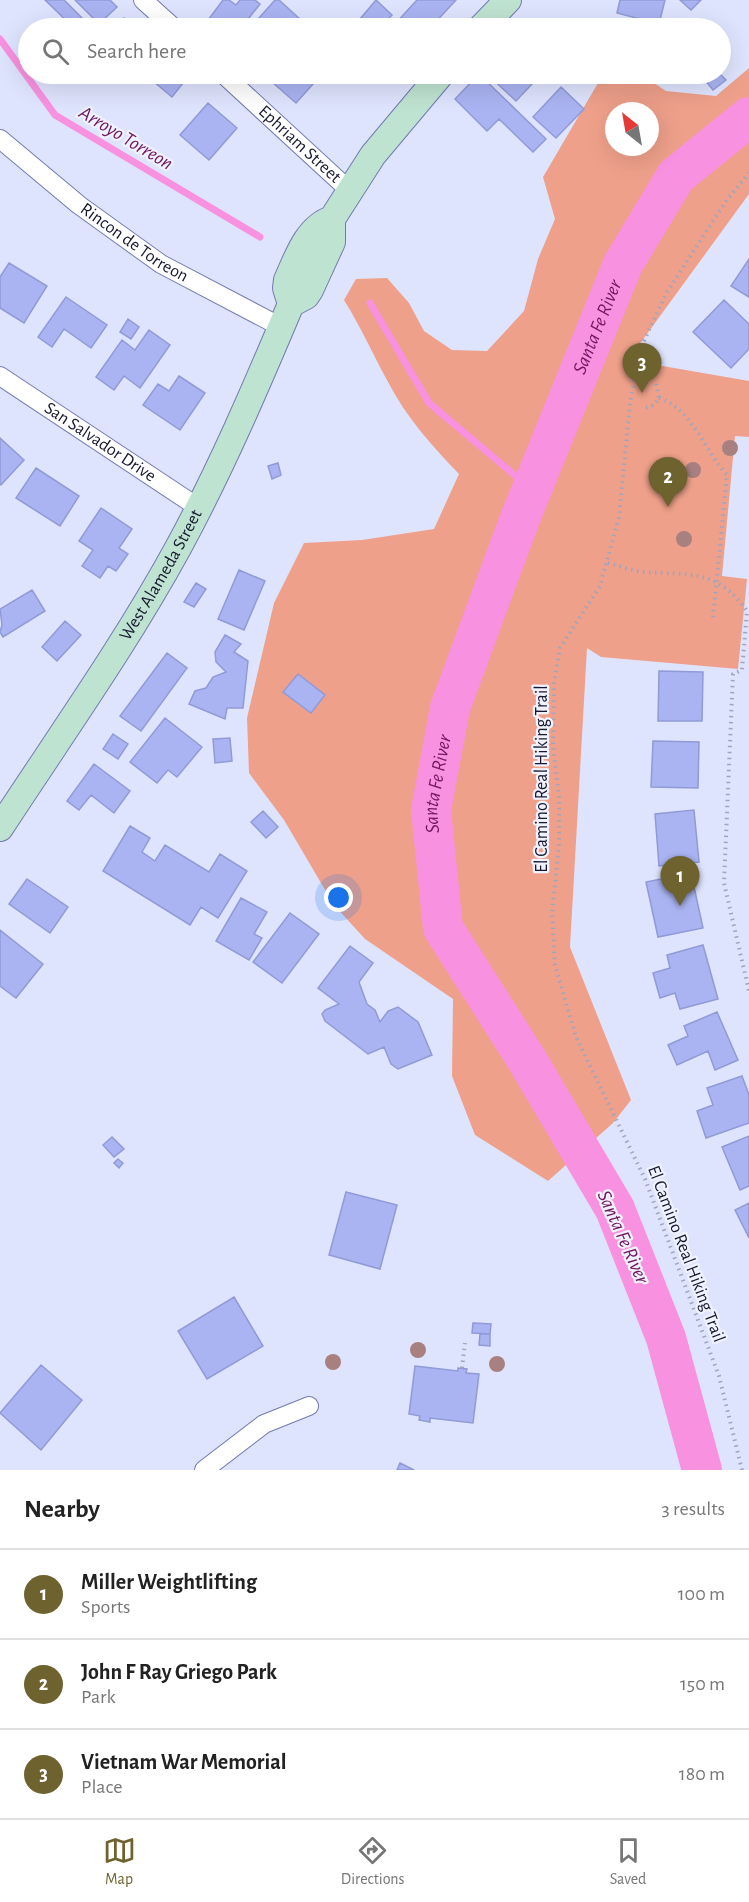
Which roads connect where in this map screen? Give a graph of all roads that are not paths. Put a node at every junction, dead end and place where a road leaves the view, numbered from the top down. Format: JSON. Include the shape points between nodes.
{"nodes":[{"id":1,"x":143,"y":0,"type":"edge"},
{"id":2,"x":508,"y":0,"type":"edge"},
{"id":3,"x":163,"y":18,"type":"edge"},
{"id":4,"x":491,"y":18,"type":"edge"},
{"id":5,"x":234,"y":84,"type":"edge"},
{"id":6,"x":432,"y":84,"type":"edge"},
{"id":7,"x":0,"y":139,"type":"edge"},
{"id":8,"x":349,"y":190,"type":"junction"},
{"id":9,"x":286,"y":316,"type":"junction"},
{"id":10,"x":0,"y":376,"type":"edge"},
{"id":11,"x":199,"y":508,"type":"junction"},
{"id":12,"x":0,"y":828,"type":"edge"},
{"id":13,"x":309,"y":1406,"type":"dead end"},
{"id":14,"x":204,"y":1470,"type":"edge"}],
"edges":[{"from":1,"to":3,"type":"street"},
{"from":2,"to":4,"type":"street"},
{"from":5,"to":8,"type":"street","name":"Ephriam Street"},
{"from":6,"to":8,"type":"street","name":"West Alameda Street","via":[[389,134]]},
{"from":7,"to":9,"type":"street","name":"Rincon de Torreon","via":[[79,205],[160,264]]},
{"from":8,"to":9,"type":"street","name":"West Alameda Street","via":[[332,219],[324,221],[311,234],[287,280]]},
{"from":9,"to":11,"type":"street","name":"West Alameda Street"},
{"from":10,"to":11,"type":"street","name":"San Salvador Drive"},
{"from":11,"to":12,"type":"street","name":"West Alameda Street","via":[[115,655]]},
{"from":13,"to":14,"type":"street","via":[[264,1424]]}]}
